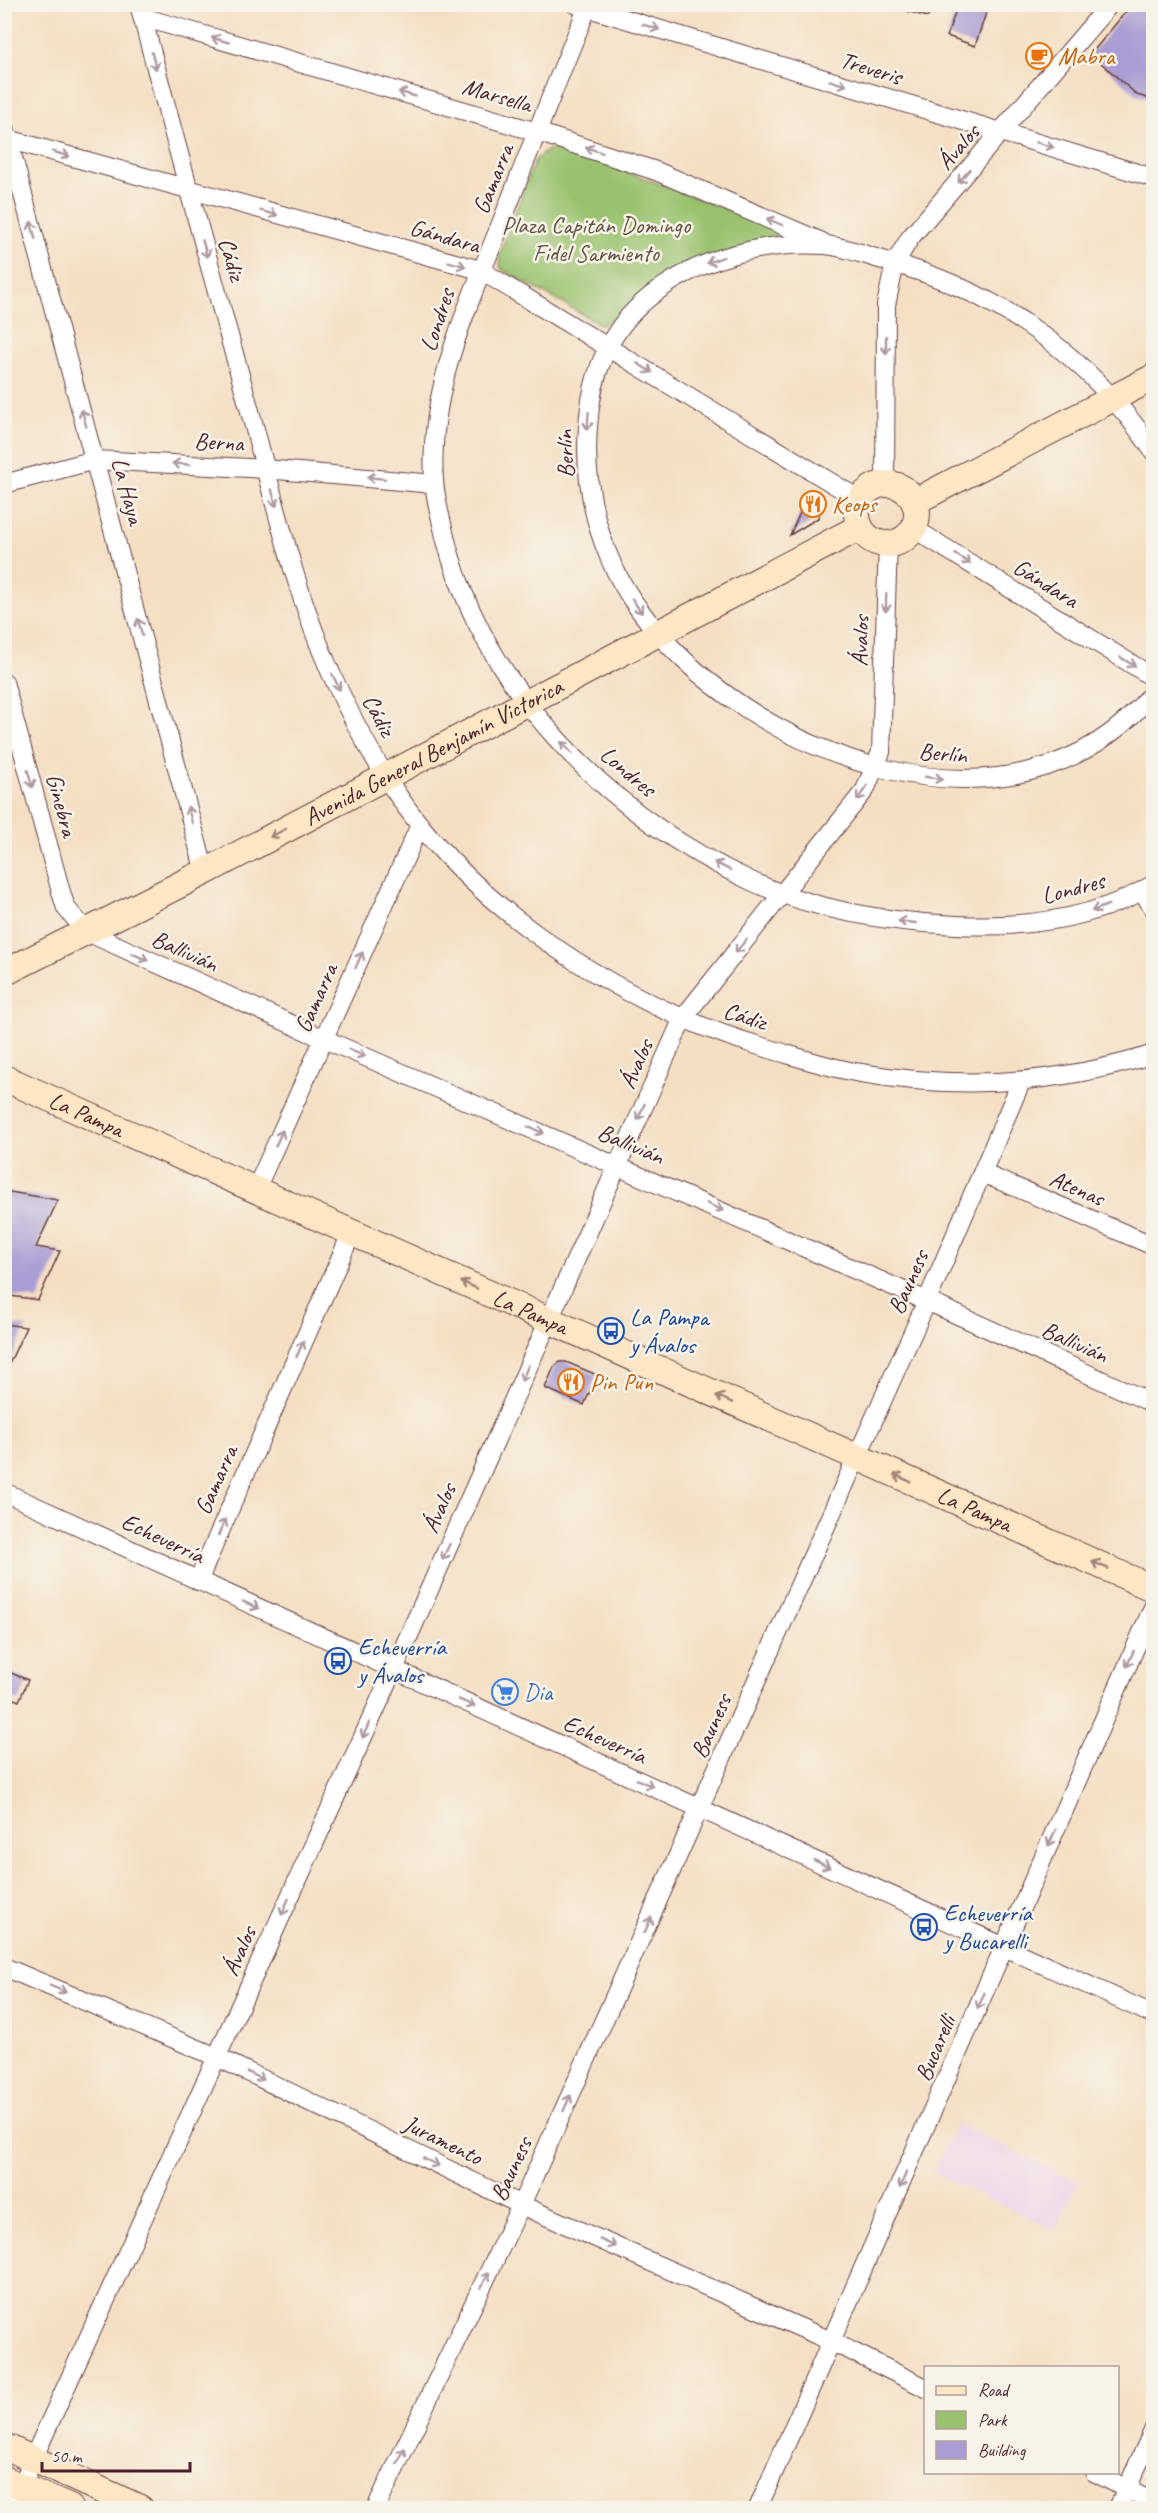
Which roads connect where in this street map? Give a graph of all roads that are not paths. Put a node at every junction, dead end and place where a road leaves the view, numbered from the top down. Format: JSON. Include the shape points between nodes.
{"nodes":[{"id":1,"x":1110,"y":4,"type":"edge"},
{"id":2,"x":584,"y":6,"type":"edge"},
{"id":3,"x":140,"y":11,"type":"edge"},
{"id":4,"x":537,"y":132,"type":"junction"},
{"id":5,"x":1003,"y":132,"type":"junction"},
{"id":6,"x":6,"y":133,"type":"edge"},
{"id":7,"x":1154,"y":178,"type":"edge"},
{"id":8,"x":189,"y":191,"type":"junction"},
{"id":9,"x":829,"y":245,"type":"junction"},
{"id":10,"x":895,"y":263,"type":"junction"},
{"id":11,"x":480,"y":270,"type":"junction"},
{"id":12,"x":608,"y":345,"type":"junction"},
{"id":13,"x":1154,"y":377,"type":"edge"},
{"id":14,"x":1114,"y":398,"type":"junction"},
{"id":15,"x":1154,"y":452,"type":"edge"},
{"id":16,"x":95,"y":460,"type":"junction"},
{"id":17,"x":266,"y":469,"type":"junction"},
{"id":18,"x":4,"y":484,"type":"edge"},
{"id":19,"x":434,"y":484,"type":"junction"},
{"id":20,"x":885,"y":484,"type":"junction"},
{"id":21,"x":860,"y":500,"type":"junction"},
{"id":22,"x":914,"y":502,"type":"junction"},
{"id":23,"x":860,"y":527,"type":"junction"},
{"id":24,"x":913,"y":528,"type":"junction"},
{"id":25,"x":888,"y":544,"type":"junction"},
{"id":26,"x":658,"y":633,"type":"junction"},
{"id":27,"x":1154,"y":678,"type":"edge"},
{"id":28,"x":4,"y":682,"type":"edge"},
{"id":29,"x":1154,"y":691,"type":"edge"},
{"id":30,"x":526,"y":701,"type":"junction"},
{"id":31,"x":876,"y":767,"type":"junction"},
{"id":32,"x":385,"y":775,"type":"junction"},
{"id":33,"x":420,"y":825,"type":"junction"},
{"id":34,"x":205,"y":872,"type":"junction"},
{"id":35,"x":1148,"y":888,"type":"edge"},
{"id":36,"x":784,"y":894,"type":"junction"},
{"id":37,"x":1154,"y":909,"type":"edge"},
{"id":38,"x":87,"y":932,"type":"junction"},
{"id":39,"x":4,"y":973,"type":"edge"},
{"id":40,"x":683,"y":1018,"type":"junction"},
{"id":41,"x":324,"y":1039,"type":"junction"},
{"id":42,"x":1154,"y":1054,"type":"edge"},
{"id":43,"x":4,"y":1078,"type":"edge"},
{"id":44,"x":1021,"y":1082,"type":"junction"},
{"id":45,"x":618,"y":1164,"type":"junction"},
{"id":46,"x":982,"y":1173,"type":"junction"},
{"id":47,"x":255,"y":1191,"type":"junction"},
{"id":48,"x":351,"y":1234,"type":"junction"},
{"id":49,"x":1154,"y":1246,"type":"edge"},
{"id":50,"x":927,"y":1301,"type":"junction"},
{"id":51,"x":549,"y":1320,"type":"junction"},
{"id":52,"x":1154,"y":1404,"type":"edge"},
{"id":53,"x":856,"y":1458,"type":"junction"},
{"id":54,"x":4,"y":1492,"type":"edge"},
{"id":55,"x":198,"y":1581,"type":"junction"},
{"id":56,"x":1154,"y":1589,"type":"edge"},
{"id":57,"x":1154,"y":1605,"type":"edge"},
{"id":58,"x":394,"y":1669,"type":"junction"},
{"id":59,"x":700,"y":1808,"type":"junction"},
{"id":60,"x":1004,"y":1948,"type":"junction"},
{"id":61,"x":4,"y":1966,"type":"edge"},
{"id":62,"x":1154,"y":2015,"type":"edge"},
{"id":63,"x":217,"y":2057,"type":"junction"},
{"id":64,"x":521,"y":2205,"type":"junction"},
{"id":65,"x":833,"y":2342,"type":"junction"},
{"id":66,"x":924,"y":2387,"type":"edge"},
{"id":67,"x":1154,"y":2429,"type":"edge"},
{"id":68,"x":4,"y":2446,"type":"edge"},
{"id":69,"x":33,"y":2459,"type":"junction"},
{"id":70,"x":1098,"y":2474,"type":"edge"},
{"id":71,"x":1127,"y":2489,"type":"junction"},
{"id":72,"x":13,"y":2492,"type":"edge"},
{"id":73,"x":1154,"y":2503,"type":"edge"},
{"id":74,"x":70,"y":2508,"type":"edge"},
{"id":75,"x":140,"y":2508,"type":"edge"},
{"id":76,"x":376,"y":2508,"type":"edge"},
{"id":77,"x":758,"y":2508,"type":"edge"},
{"id":78,"x":1118,"y":2508,"type":"edge"}],
"edges":[{"from":1,"to":5,"type":"street","name":"Ávalos"},
{"from":2,"to":4,"type":"street","name":"Gamarra"},
{"from":2,"to":5,"type":"street","name":"Treveris","one_way":true},
{"from":4,"to":3,"type":"street","name":"Marsella","one_way":true},
{"from":3,"to":8,"type":"street","name":"Cádiz","one_way":true},
{"from":9,"to":4,"type":"street","name":"Marsella","one_way":true,"via":[[656,171]]},
{"from":4,"to":11,"type":"street","name":"Gamarra"},
{"from":5,"to":7,"type":"street","name":"Treveris","one_way":true},
{"from":5,"to":10,"type":"street","name":"Ávalos","one_way":true,"via":[[910,238]]},
{"from":6,"to":8,"type":"street","name":"Gándara","one_way":true},
{"from":16,"to":6,"type":"street","name":"La Haya","one_way":true},
{"from":8,"to":11,"type":"street","name":"Gándara","one_way":true},
{"from":8,"to":17,"type":"street","name":"Cádiz","one_way":true},
{"from":9,"to":10,"type":"street","name":"Berlín"},
{"from":9,"to":12,"type":"street","name":"Berlín","one_way":true,"via":[[777,246],[708,262],[682,275],[639,306]]},
{"from":10,"to":14,"type":"street","name":"Berlín","via":[[965,288],[1022,320],[1060,347]]},
{"from":10,"to":20,"type":"street","name":"Ávalos","one_way":true,"via":[[886,305]]},
{"from":11,"to":12,"type":"street","name":"Gándara"},
{"from":11,"to":19,"type":"street","name":"Londres","via":[[442,388],[433,456]]},
{"from":12,"to":21,"type":"street","name":"Gándara","one_way":true},
{"from":12,"to":26,"type":"street","name":"Berlín","one_way":true,"via":[[595,376],[589,410],[588,478],[604,545],[636,606]]},
{"from":13,"to":14,"type":"street"},
{"from":14,"to":15,"type":"street","name":"Berlín"},
{"from":14,"to":22,"type":"street"},
{"from":17,"to":16,"type":"street","name":"Berna","one_way":true},
{"from":16,"to":18,"type":"street","name":"Berna"},
{"from":34,"to":16,"type":"street","name":"La Haya","one_way":true},
{"from":19,"to":17,"type":"street","name":"Berna","one_way":true},
{"from":17,"to":32,"type":"street","name":"Cádiz","one_way":true,"via":[[328,667]]},
{"from":19,"to":30,"type":"street","name":"Londres","via":[[449,553],[460,583],[497,658]]},
{"from":20,"to":21,"type":"street","via":[[871,489]]},
{"from":20,"to":22,"type":"street","via":[[903,489]]},
{"from":21,"to":23,"type":"street"},
{"from":22,"to":24,"type":"street","via":[[917,515]]},
{"from":23,"to":25,"type":"street","via":[[871,540]]},
{"from":23,"to":26,"type":"street","name":"Avenida General Benjamín Victorica"},
{"from":24,"to":25,"type":"street","via":[[903,540]]},
{"from":24,"to":27,"type":"street","name":"Gándara","one_way":true},
{"from":25,"to":31,"type":"street","name":"Ávalos","one_way":true,"via":[[881,752]]},
{"from":26,"to":30,"type":"street","name":"Avenida General Benjamín Victorica"},
{"from":26,"to":31,"type":"street","name":"Berlín","via":[[712,683],[751,710],[808,741]]},
{"from":28,"to":38,"type":"street","name":"Ginebra","one_way":true,"via":[[60,892],[71,915]]},
{"from":31,"to":29,"type":"street","name":"Berlín","one_way":true,"via":[[947,780],[982,780],[1051,766],[1104,739],[1139,710]]},
{"from":30,"to":32,"type":"street","name":"Avenida General Benjamín Victorica"},
{"from":36,"to":30,"type":"street","name":"Londres","one_way":true,"via":[[715,862],[631,807],[581,763]]},
{"from":31,"to":36,"type":"street","name":"Ávalos","one_way":true,"via":[[866,790]]},
{"from":32,"to":33,"type":"street","name":"Cádiz"},
{"from":32,"to":34,"type":"street","name":"Avenida General Benjamín Victorica","one_way":true},
{"from":33,"to":40,"type":"street","name":"Cádiz","via":[[505,909],[591,969]]},
{"from":41,"to":33,"type":"street","name":"Gamarra","one_way":true},
{"from":34,"to":38,"type":"street","name":"Avenida General Benjamín Victorica"},
{"from":35,"to":36,"type":"street","name":"Londres","one_way":true,"via":[[1089,912],[1048,921],[976,926],[883,919]]},
{"from":35,"to":37,"type":"street"},
{"from":36,"to":40,"type":"street","name":"Ávalos","one_way":true},
{"from":38,"to":39,"type":"street","name":"Avenida General Benjamín Victorica"},
{"from":38,"to":41,"type":"street","name":"Ballivián","one_way":true},
{"from":40,"to":44,"type":"street","name":"Cádiz","via":[[722,1035],[863,1074],[960,1083]]},
{"from":40,"to":45,"type":"street","name":"Ávalos","one_way":true},
{"from":41,"to":45,"type":"street","name":"Ballivián","one_way":true},
{"from":47,"to":41,"type":"street","name":"Gamarra","one_way":true},
{"from":42,"to":44,"type":"street","via":[[1080,1073]]},
{"from":43,"to":47,"type":"street","name":"La Pampa"},
{"from":44,"to":46,"type":"street","name":"Bauness"},
{"from":45,"to":50,"type":"street","name":"Ballivián","one_way":true},
{"from":45,"to":51,"type":"street","name":"Ávalos"},
{"from":46,"to":49,"type":"street","name":"Atenas"},
{"from":46,"to":50,"type":"street","name":"Bauness"},
{"from":47,"to":48,"type":"street","name":"La Pampa"},
{"from":51,"to":48,"type":"street","name":"La Pampa","one_way":true},
{"from":55,"to":48,"type":"street","name":"Gamarra","one_way":true},
{"from":50,"to":52,"type":"street","name":"Ballivián"},
{"from":50,"to":53,"type":"street","name":"Bauness"},
{"from":53,"to":51,"type":"street","name":"La Pampa","one_way":true},
{"from":51,"to":58,"type":"street","name":"Ávalos","one_way":true},
{"from":56,"to":53,"type":"street","name":"La Pampa","one_way":true},
{"from":53,"to":59,"type":"street","name":"Bauness"},
{"from":54,"to":55,"type":"street","name":"Echeverría"},
{"from":55,"to":58,"type":"street","name":"Echeverría","one_way":true},
{"from":57,"to":60,"type":"street","name":"Bucarelli","one_way":true},
{"from":58,"to":59,"type":"street","name":"Echeverría","one_way":true},
{"from":58,"to":63,"type":"street","name":"Ávalos","one_way":true},
{"from":59,"to":60,"type":"street","name":"Echeverría","one_way":true},
{"from":64,"to":59,"type":"street","name":"Bauness","one_way":true},
{"from":60,"to":62,"type":"street","name":"Echeverría"},
{"from":60,"to":65,"type":"street","name":"Bucarelli","one_way":true},
{"from":61,"to":63,"type":"street","name":"Juramento","one_way":true},
{"from":63,"to":64,"type":"street","name":"Juramento","one_way":true},
{"from":63,"to":69,"type":"street","name":"Ávalos"},
{"from":64,"to":65,"type":"street","name":"Juramento","one_way":true},
{"from":76,"to":64,"type":"street","name":"Bauness","one_way":true},
{"from":65,"to":66,"type":"street","name":"Juramento"},
{"from":65,"to":77,"type":"street","name":"Bucarelli"},
{"from":67,"to":71,"type":"street"},
{"from":68,"to":69,"type":"street"},
{"from":69,"to":72,"type":"street","name":"Ávalos"},
{"from":69,"to":75,"type":"street"},
{"from":70,"to":71,"type":"street"},
{"from":71,"to":73,"type":"street"},
{"from":71,"to":78,"type":"street"},
{"from":72,"to":74,"type":"street"}]}
